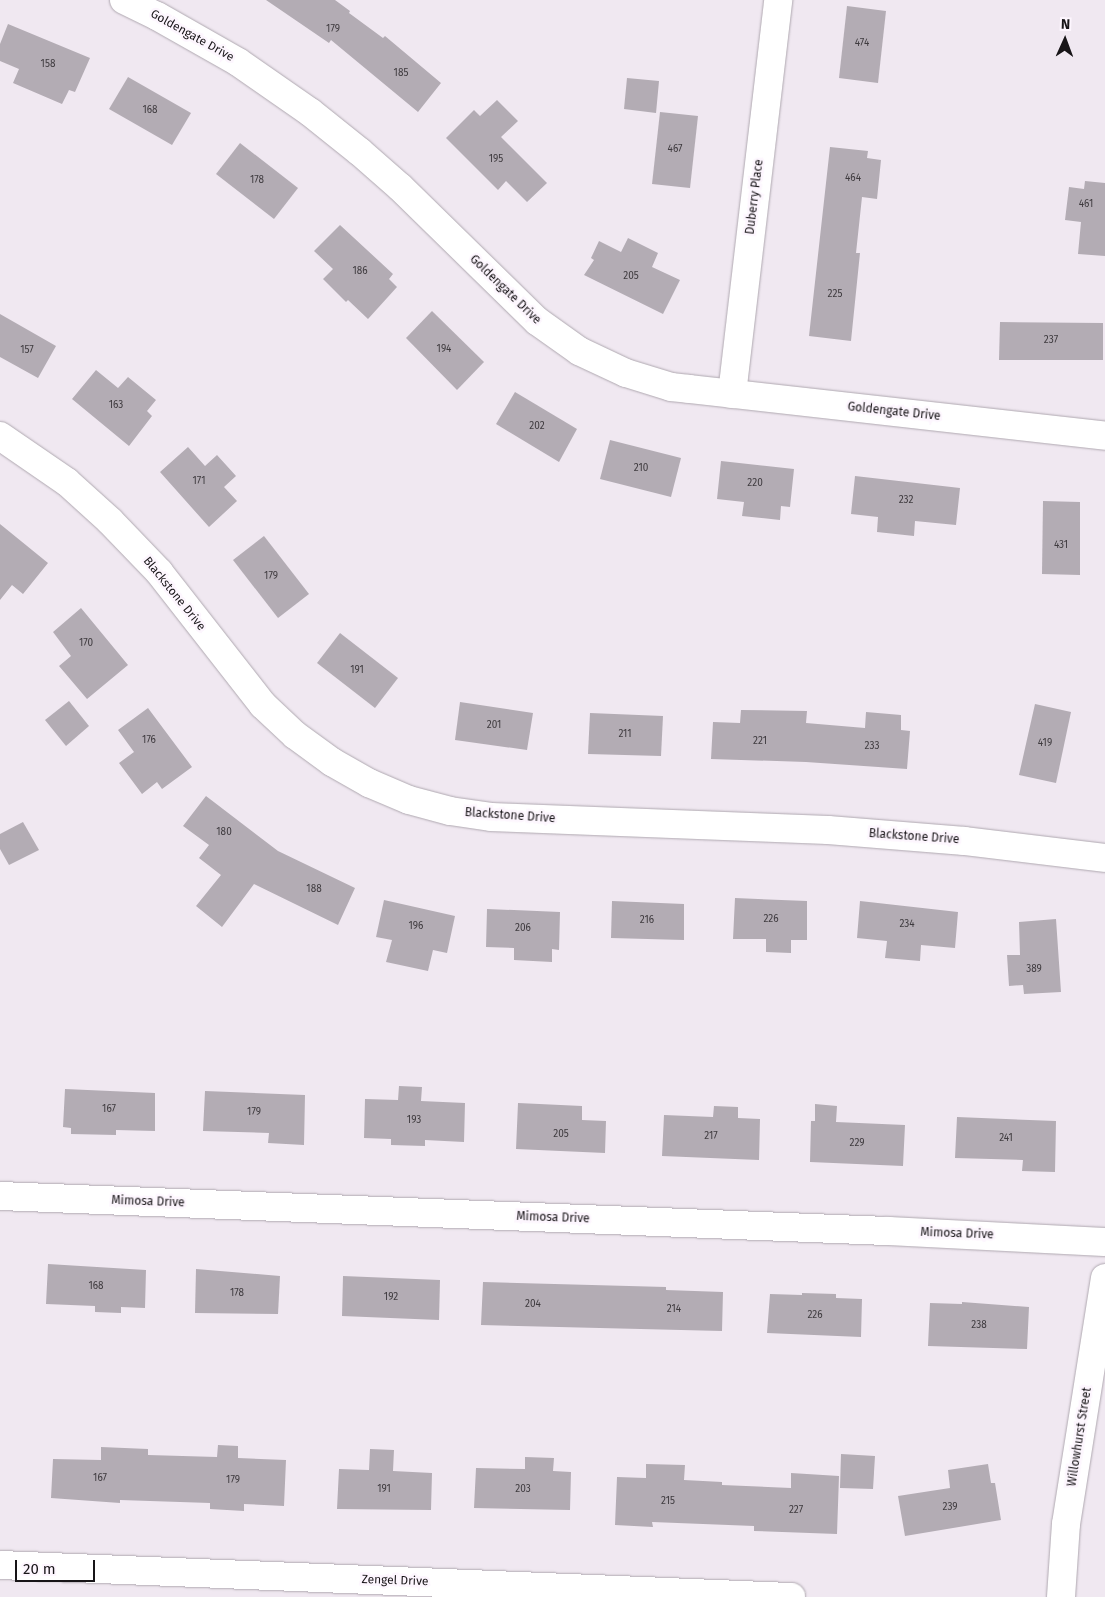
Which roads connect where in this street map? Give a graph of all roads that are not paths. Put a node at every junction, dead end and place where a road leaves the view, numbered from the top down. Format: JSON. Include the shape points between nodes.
{"nodes":[{"id":1,"x":124,"y":0,"type":"edge"},
{"id":2,"x":778,"y":0,"type":"edge"},
{"id":3,"x":732,"y":394,"type":"junction"},
{"id":4,"x":0,"y":436,"type":"edge"},
{"id":5,"x":1105,"y":436,"type":"edge"},
{"id":6,"x":1105,"y":858,"type":"edge"},
{"id":7,"x":0,"y":1196,"type":"edge"},
{"id":8,"x":1105,"y":1242,"type":"edge"},
{"id":9,"x":1105,"y":1278,"type":"edge"},
{"id":10,"x":0,"y":1565,"type":"edge"},
{"id":11,"x":239,"y":1586,"type":"edge"},
{"id":12,"x":791,"y":1597,"type":"edge"},
{"id":13,"x":1061,"y":1597,"type":"edge"}],
"edges":[{"from":1,"to":3,"type":"street","name":"Goldengate Drive","via":[[238,62],[310,112],[400,187],[537,321],[579,351],[626,374],[671,387]]},
{"from":2,"to":3,"type":"street","name":"Duberry Place"},
{"from":3,"to":5,"type":"street","name":"Goldengate Drive"},
{"from":4,"to":6,"type":"street","name":"Blackstone Drive","via":[[67,482],[110,521],[158,572],[263,705],[295,735],[332,762],[409,800],[491,817],[828,830],[965,841]]},
{"from":7,"to":8,"type":"street","name":"Mimosa Drive"},
{"from":9,"to":13,"type":"street","name":"Willowhurst Street","via":[[1066,1524]]},
{"from":10,"to":11,"type":"street","name":"Zengel Drive"},
{"from":11,"to":12,"type":"street","name":"Zengel Drive"}]}
